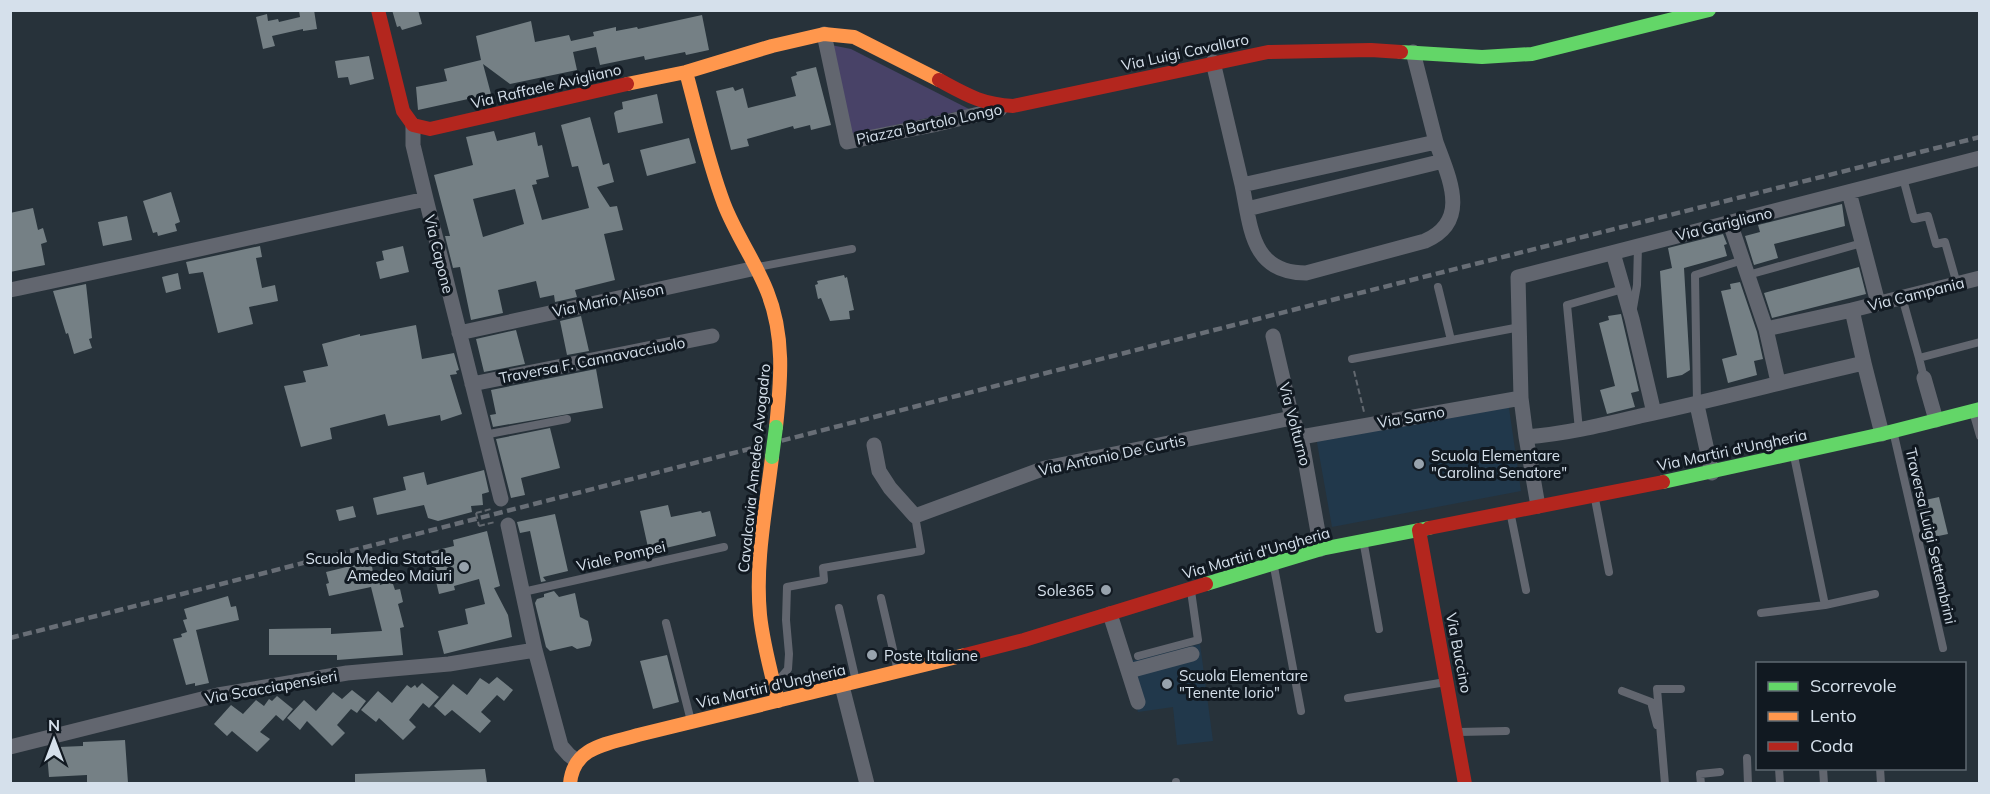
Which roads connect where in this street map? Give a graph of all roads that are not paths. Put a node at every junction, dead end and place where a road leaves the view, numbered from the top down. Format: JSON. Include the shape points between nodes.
{"nodes":[{"id":1,"x":378,"y":10,"type":"edge"},
{"id":2,"x":1709,"y":10,"type":"edge"},
{"id":3,"x":825,"y":34,"type":"junction"},
{"id":4,"x":1413,"y":52,"type":"junction"},
{"id":5,"x":1213,"y":62,"type":"junction"},
{"id":6,"x":686,"y":72,"type":"junction"},
{"id":7,"x":1013,"y":106,"type":"junction"},
{"id":8,"x":413,"y":125,"type":"junction"},
{"id":9,"x":1436,"y":142,"type":"junction"},
{"id":10,"x":1980,"y":158,"type":"edge"},
{"id":11,"x":1443,"y":161,"type":"junction"},
{"id":12,"x":1903,"y":178,"type":"junction"},
{"id":13,"x":1242,"y":185,"type":"junction"},
{"id":14,"x":1849,"y":192,"type":"junction"},
{"id":15,"x":426,"y":199,"type":"junction"},
{"id":16,"x":1247,"y":209,"type":"junction"},
{"id":17,"x":1730,"y":223,"type":"junction"},
{"id":18,"x":1862,"y":243,"type":"junction"},
{"id":19,"x":1638,"y":245,"type":"junction"},
{"id":20,"x":852,"y":249,"type":"dead end"},
{"id":21,"x":1612,"y":253,"type":"junction"},
{"id":22,"x":1743,"y":260,"type":"junction"},
{"id":23,"x":756,"y":268,"type":"junction"},
{"id":24,"x":1748,"y":275,"type":"junction"},
{"id":25,"x":1980,"y":278,"type":"edge"},
{"id":26,"x":1957,"y":284,"type":"junction"},
{"id":27,"x":1438,"y":287,"type":"dead end"},
{"id":28,"x":1623,"y":289,"type":"junction"},
{"id":29,"x":10,"y":290,"type":"edge"},
{"id":30,"x":1902,"y":297,"type":"junction"},
{"id":31,"x":1878,"y":303,"type":"junction"},
{"id":32,"x":1852,"y":310,"type":"junction"},
{"id":33,"x":1632,"y":319,"type":"junction"},
{"id":34,"x":1520,"y":327,"type":"junction"},
{"id":35,"x":1766,"y":329,"type":"junction"},
{"id":36,"x":459,"y":333,"type":"junction"},
{"id":37,"x":712,"y":336,"type":"dead end"},
{"id":38,"x":1273,"y":336,"type":"dead end"},
{"id":39,"x":1451,"y":340,"type":"junction"},
{"id":40,"x":1980,"y":342,"type":"edge"},
{"id":41,"x":1919,"y":358,"type":"junction"},
{"id":42,"x":1352,"y":359,"type":"road end"},
{"id":43,"x":1864,"y":363,"type":"junction"},
{"id":44,"x":1924,"y":378,"type":"joint"},
{"id":45,"x":1778,"y":382,"type":"junction"},
{"id":46,"x":472,"y":384,"type":"junction"},
{"id":47,"x":1521,"y":398,"type":"junction"},
{"id":48,"x":1697,"y":405,"type":"junction"},
{"id":49,"x":1976,"y":410,"type":"edge"},
{"id":50,"x":1654,"y":413,"type":"junction"},
{"id":51,"x":1292,"y":418,"type":"junction"},
{"id":52,"x":567,"y":419,"type":"dead end"},
{"id":53,"x":1936,"y":420,"type":"junction"},
{"id":54,"x":1579,"y":430,"type":"junction"},
{"id":55,"x":1887,"y":432,"type":"junction"},
{"id":56,"x":484,"y":435,"type":"junction"},
{"id":57,"x":1980,"y":436,"type":"edge"},
{"id":58,"x":1301,"y":437,"type":"junction"},
{"id":59,"x":1526,"y":437,"type":"junction"},
{"id":60,"x":874,"y":445,"type":"dead end"},
{"id":61,"x":1794,"y":455,"type":"junction"},
{"id":62,"x":1712,"y":473,"type":"junction"},
{"id":63,"x":1594,"y":495,"type":"junction"},
{"id":64,"x":501,"y":499,"type":"dead end"},
{"id":65,"x":1538,"y":506,"type":"junction"},
{"id":66,"x":1510,"y":512,"type":"junction"},
{"id":67,"x":915,"y":516,"type":"junction"},
{"id":68,"x":508,"y":525,"type":"dead end"},
{"id":69,"x":1419,"y":530,"type":"junction"},
{"id":70,"x":1363,"y":540,"type":"junction"},
{"id":71,"x":724,"y":547,"type":"dead end"},
{"id":72,"x":1321,"y":549,"type":"junction"},
{"id":73,"x":1274,"y":563,"type":"junction"},
{"id":74,"x":1609,"y":572,"type":"dead end"},
{"id":75,"x":1191,"y":589,"type":"junction"},
{"id":76,"x":1526,"y":590,"type":"dead end"},
{"id":77,"x":523,"y":592,"type":"junction"},
{"id":78,"x":1875,"y":594,"type":"dead end"},
{"id":79,"x":881,"y":598,"type":"dead end"},
{"id":80,"x":1825,"y":605,"type":"junction"},
{"id":81,"x":839,"y":608,"type":"dead end"},
{"id":82,"x":1110,"y":614,"type":"junction"},
{"id":83,"x":1761,"y":614,"type":"dead end"},
{"id":84,"x":666,"y":623,"type":"dead end"},
{"id":85,"x":1378,"y":629,"type":"dead end"},
{"id":86,"x":1943,"y":648,"type":"dead end"},
{"id":87,"x":536,"y":650,"type":"junction"},
{"id":88,"x":1192,"y":654,"type":"dead end"},
{"id":89,"x":1138,"y":656,"type":"dead end"},
{"id":90,"x":1129,"y":671,"type":"junction"},
{"id":91,"x":899,"y":672,"type":"junction"},
{"id":92,"x":1447,"y":682,"type":"junction"},
{"id":93,"x":774,"y":685,"type":"junction"},
{"id":94,"x":850,"y":685,"type":"junction"},
{"id":95,"x":1681,"y":689,"type":"dead end"},
{"id":96,"x":1622,"y":691,"type":"dead end"},
{"id":97,"x":1348,"y":698,"type":"dead end"},
{"id":98,"x":778,"y":701,"type":"junction"},
{"id":99,"x":1138,"y":702,"type":"dead end"},
{"id":100,"x":1301,"y":711,"type":"dead end"},
{"id":101,"x":691,"y":722,"type":"junction"},
{"id":102,"x":1506,"y":731,"type":"dead end"},
{"id":103,"x":1457,"y":732,"type":"junction"},
{"id":104,"x":1660,"y":732,"type":"junction"},
{"id":105,"x":10,"y":747,"type":"edge"},
{"id":106,"x":1747,"y":758,"type":"dead end"},
{"id":107,"x":577,"y":761,"type":"junction"},
{"id":108,"x":1720,"y":772,"type":"dead end"},
{"id":109,"x":570,"y":783,"type":"edge"},
{"id":110,"x":867,"y":783,"type":"edge"},
{"id":111,"x":1465,"y":783,"type":"edge"},
{"id":112,"x":1665,"y":783,"type":"edge"},
{"id":113,"x":1701,"y":783,"type":"edge"},
{"id":114,"x":1748,"y":783,"type":"edge"}],
"edges":[{"from":1,"to":8,"type":"street","name":"Via Capone","via":[[402,111]]},
{"from":2,"to":4,"type":"street","name":"Via Luigi Cavallaro","via":[[1532,54],[1482,57]]},
{"from":3,"to":6,"type":"street","name":"Via Luigi Cavallaro"},
{"from":3,"to":7,"type":"street","name":"Via Luigi Cavallaro","via":[[869,43],[981,102]]},
{"from":3,"to":7,"type":"street","name":"Piazza Bartolo Longo","via":[[847,142]]},
{"from":4,"to":5,"type":"street","name":"Via Luigi Cavallaro","via":[[1286,51]]},
{"from":4,"to":9,"type":"street"},
{"from":5,"to":7,"type":"street","name":"Via Luigi Cavallaro"},
{"from":5,"to":13,"type":"street"},
{"from":6,"to":8,"type":"street","name":"Via Raffaele Avigliano","via":[[441,128]]},
{"from":6,"to":23,"type":"street","name":"Cavalcavia Amedeo Avogadro","via":[[722,199]]},
{"from":8,"to":15,"type":"street","name":"Via Capone","via":[[413,145]]},
{"from":9,"to":11,"type":"street"},
{"from":9,"to":13,"type":"street"},
{"from":10,"to":12,"type":"street","name":"Via Garigliano"},
{"from":11,"to":16,"type":"street"},
{"from":11,"to":16,"type":"street","via":[[1454,203],[1449,222],[1437,236],[1306,273],[1291,273],[1265,259],[1256,247]]},
{"from":12,"to":14,"type":"street","name":"Via Garigliano"},
{"from":12,"to":26,"type":"lane","via":[[1914,219],[1928,216],[1935,244],[1945,242]]},
{"from":13,"to":16,"type":"street"},
{"from":14,"to":17,"type":"street","name":"Via Garigliano"},
{"from":14,"to":18,"type":"street"},
{"from":15,"to":29,"type":"street"},
{"from":15,"to":36,"type":"street","name":"Via Capone"},
{"from":17,"to":19,"type":"street","name":"Via Garigliano"},
{"from":17,"to":22,"type":"street"},
{"from":18,"to":24,"type":"lane"},
{"from":18,"to":31,"type":"street"},
{"from":19,"to":21,"type":"street","name":"Via Garigliano"},
{"from":19,"to":33,"type":"lane"},
{"from":20,"to":23,"type":"lane"},
{"from":21,"to":28,"type":"street"},
{"from":21,"to":34,"type":"street","name":"Via Garigliano","via":[[1518,277]]},
{"from":22,"to":24,"type":"street"},
{"from":22,"to":48,"type":"lane","via":[[1695,275]]},
{"from":23,"to":36,"type":"street","name":"Via Mario Alison"},
{"from":23,"to":93,"type":"street","name":"Cavalcavia Amedeo Avogadro","bridge":true,"via":[[773,306],[780,337],[781,370],[759,595]]},
{"from":24,"to":35,"type":"street"},
{"from":25,"to":26,"type":"street","name":"Via Campania"},
{"from":26,"to":30,"type":"street","name":"Via Campania"},
{"from":27,"to":39,"type":"lane"},
{"from":28,"to":33,"type":"street"},
{"from":28,"to":54,"type":"lane","via":[[1567,305]]},
{"from":30,"to":31,"type":"street","name":"Via Campania"},
{"from":30,"to":41,"type":"lane"},
{"from":31,"to":32,"type":"street","name":"Via Campania"},
{"from":32,"to":35,"type":"street","name":"Via Campania"},
{"from":32,"to":43,"type":"street"},
{"from":33,"to":50,"type":"street"},
{"from":34,"to":39,"type":"lane"},
{"from":34,"to":47,"type":"street"},
{"from":35,"to":45,"type":"street"},
{"from":36,"to":46,"type":"street","name":"Via Capone"},
{"from":37,"to":46,"type":"street","name":"Traversa F. Cannavacciuolo"},
{"from":38,"to":51,"type":"street","name":"Via Volturno"},
{"from":39,"to":42,"type":"lane"},
{"from":40,"to":41,"type":"lane"},
{"from":41,"to":44,"type":"lane"},
{"from":43,"to":45,"type":"street"},
{"from":43,"to":55,"type":"street"},
{"from":44,"to":53,"type":"street"},
{"from":45,"to":48,"type":"street"},
{"from":46,"to":56,"type":"street","name":"Via Capone"},
{"from":47,"to":58,"type":"street","name":"Via Sarno"},
{"from":47,"to":59,"type":"street"},
{"from":48,"to":50,"type":"street"},
{"from":48,"to":62,"type":"street"},
{"from":49,"to":53,"type":"street","name":"Via Martiri d'Ungheria"},
{"from":49,"to":57,"type":"lane"},
{"from":50,"to":54,"type":"street"},
{"from":51,"to":58,"type":"street","name":"Via Volturno"},
{"from":51,"to":67,"type":"street","name":"Via Antonio De Curtis","via":[[1045,468]]},
{"from":52,"to":56,"type":"lane"},
{"from":53,"to":55,"type":"street","name":"Via Martiri d'Ungheria"},
{"from":54,"to":59,"type":"street"},
{"from":55,"to":61,"type":"street","name":"Via Martiri d'Ungheria"},
{"from":55,"to":86,"type":"lane","name":"Traversa Luigi Settembrini"},
{"from":56,"to":64,"type":"street","name":"Via Capone"},
{"from":58,"to":72,"type":"street","name":"Via Volturno"},
{"from":59,"to":65,"type":"street"},
{"from":60,"to":67,"type":"street","via":[[879,471]]},
{"from":61,"to":62,"type":"street","name":"Via Martiri d'Ungheria"},
{"from":61,"to":80,"type":"lane"},
{"from":62,"to":63,"type":"street","name":"Via Martiri d'Ungheria"},
{"from":63,"to":65,"type":"street","name":"Via Martiri d'Ungheria"},
{"from":63,"to":74,"type":"lane"},
{"from":65,"to":66,"type":"street","name":"Via Martiri d'Ungheria"},
{"from":66,"to":69,"type":"street","name":"Via Martiri d'Ungheria"},
{"from":66,"to":76,"type":"lane"},
{"from":67,"to":93,"type":"lane","via":[[921,551],[823,568],[824,580],[787,588],[788,669]]},
{"from":68,"to":77,"type":"street"},
{"from":69,"to":70,"type":"street","name":"Via Martiri d'Ungheria"},
{"from":69,"to":92,"type":"street","name":"Via Buccino"},
{"from":70,"to":72,"type":"street","name":"Via Martiri d'Ungheria"},
{"from":70,"to":85,"type":"lane"},
{"from":71,"to":77,"type":"lane","name":"Viale Pompei"},
{"from":72,"to":73,"type":"street","name":"Via Martiri d'Ungheria"},
{"from":73,"to":75,"type":"street","name":"Via Martiri d'Ungheria"},
{"from":73,"to":100,"type":"lane"},
{"from":75,"to":82,"type":"street","name":"Via Martiri d'Ungheria"},
{"from":75,"to":89,"type":"lane","via":[[1198,640]]},
{"from":77,"to":87,"type":"street"},
{"from":78,"to":80,"type":"lane"},
{"from":79,"to":91,"type":"lane"},
{"from":80,"to":83,"type":"lane"},
{"from":81,"to":94,"type":"lane"},
{"from":82,"to":90,"type":"street"},
{"from":82,"to":91,"type":"street","name":"Via Martiri d'Ungheria"},
{"from":84,"to":101,"type":"lane"},
{"from":87,"to":105,"type":"street","name":"Via Scacciapensieri","via":[[449,664],[347,673],[218,695]]},
{"from":87,"to":107,"type":"street","via":[[561,746]]},
{"from":88,"to":90,"type":"street"},
{"from":90,"to":99,"type":"street"},
{"from":91,"to":94,"type":"street","name":"Via Martiri d'Ungheria"},
{"from":92,"to":97,"type":"lane"},
{"from":92,"to":103,"type":"street","name":"Via Buccino"},
{"from":93,"to":98,"type":"street","name":"Cavalcavia Amedeo Avogadro"},
{"from":94,"to":98,"type":"street","name":"Via Martiri d'Ungheria"},
{"from":94,"to":110,"type":"street"},
{"from":95,"to":104,"type":"lane","via":[[1657,690]]},
{"from":96,"to":104,"type":"lane","via":[[1651,702]]},
{"from":98,"to":101,"type":"street","name":"Via Martiri d'Ungheria"},
{"from":101,"to":107,"type":"street","name":"Via Martiri d'Ungheria","via":[[598,747]]},
{"from":102,"to":103,"type":"lane"},
{"from":103,"to":111,"type":"street","name":"Via Buccino"},
{"from":104,"to":112,"type":"lane"},
{"from":106,"to":114,"type":"lane"},
{"from":107,"to":109,"type":"street"},
{"from":108,"to":113,"type":"lane","via":[[1700,774]]}]}
